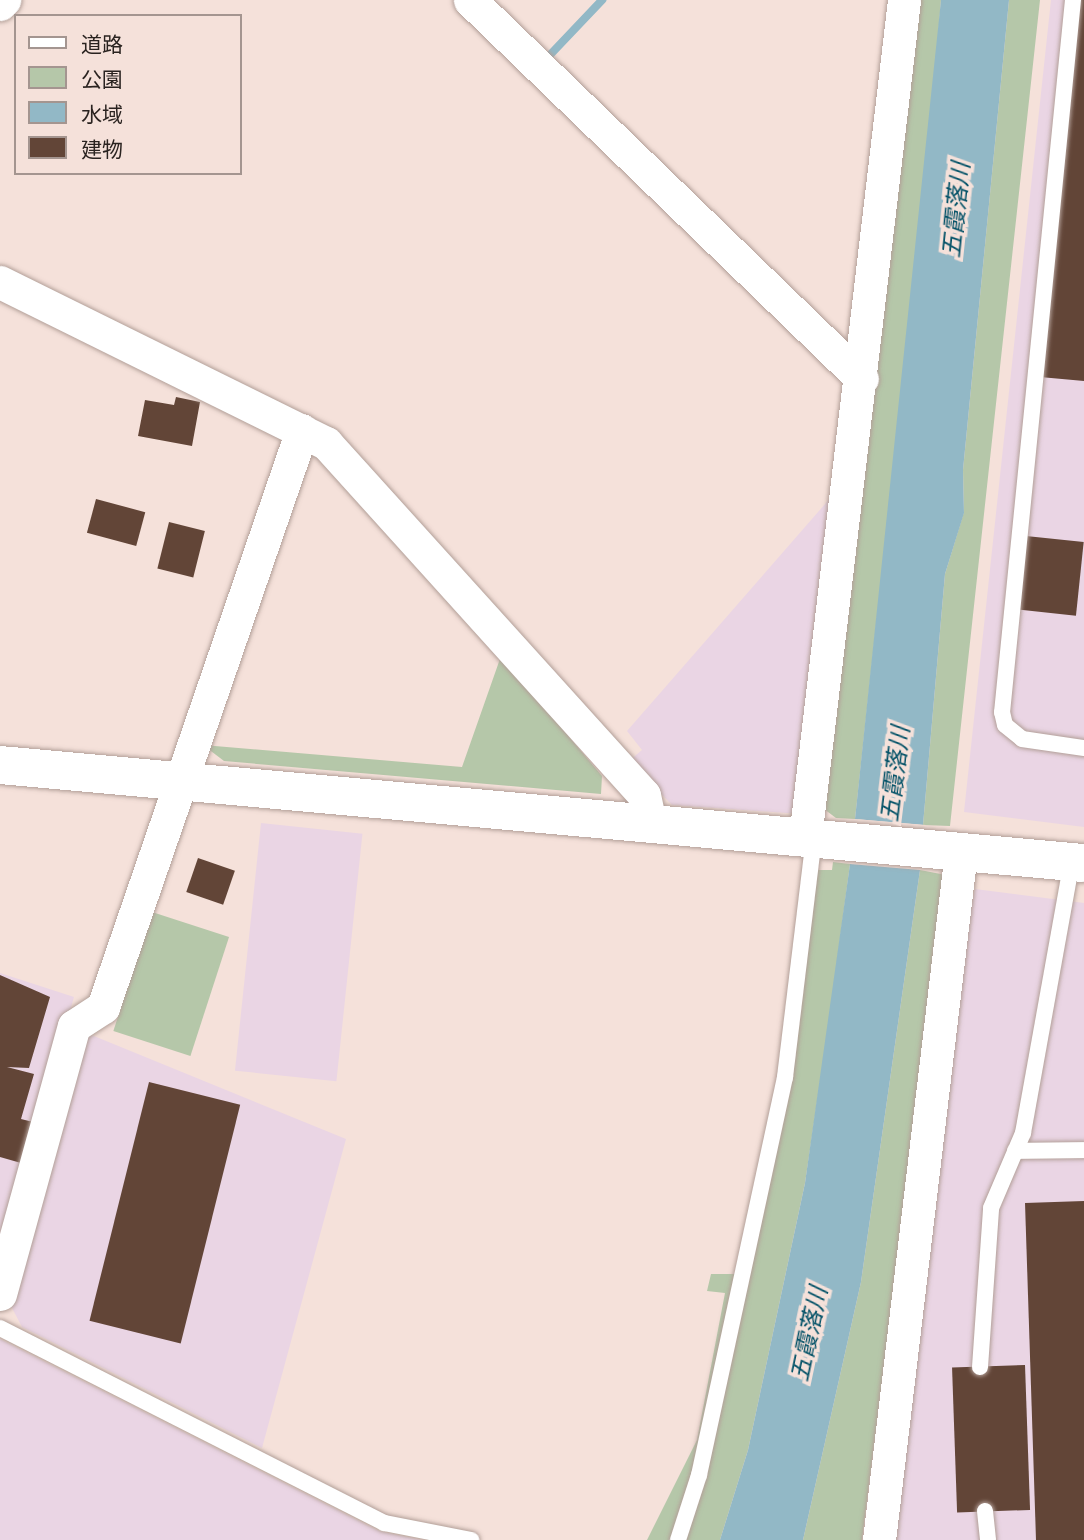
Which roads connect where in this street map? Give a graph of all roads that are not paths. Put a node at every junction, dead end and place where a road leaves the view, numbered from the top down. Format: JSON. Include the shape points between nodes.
{"nodes":[{"id":1,"x":4,"y":0,"type":"edge"},
{"id":2,"x":470,"y":0,"type":"edge"},
{"id":3,"x":904,"y":0,"type":"edge"},
{"id":4,"x":1073,"y":0,"type":"edge"},
{"id":5,"x":0,"y":4,"type":"edge"},
{"id":6,"x":0,"y":282,"type":"edge"},
{"id":7,"x":862,"y":379,"type":"junction"},
{"id":8,"x":302,"y":430,"type":"junction"},
{"id":9,"x":1084,"y":748,"type":"edge"},
{"id":10,"x":0,"y":765,"type":"edge"},
{"id":11,"x":181,"y":784,"type":"junction"},
{"id":12,"x":650,"y":823,"type":"junction"},
{"id":13,"x":818,"y":839,"type":"junction"},
{"id":14,"x":948,"y":850,"type":"junction"},
{"id":15,"x":1078,"y":862,"type":"edge"},
{"id":16,"x":1084,"y":1150,"type":"edge"},
{"id":17,"x":1015,"y":1151,"type":"junction"},
{"id":18,"x":0,"y":1294,"type":"edge"},
{"id":19,"x":0,"y":1328,"type":"edge"},
{"id":20,"x":980,"y":1367,"type":"dead end"},
{"id":21,"x":985,"y":1511,"type":"dead end"},
{"id":22,"x":471,"y":1540,"type":"edge"},
{"id":23,"x":678,"y":1540,"type":"edge"},
{"id":24,"x":878,"y":1540,"type":"edge"},
{"id":25,"x":988,"y":1540,"type":"edge"}],
"edges":[{"from":1,"to":5,"type":"street"},
{"from":2,"to":7,"type":"street"},
{"from":3,"to":7,"type":"street"},
{"from":4,"to":9,"type":"lane","via":[[1002,712],[1005,725],[1022,739]]},
{"from":6,"to":8,"type":"street"},
{"from":7,"to":13,"type":"street"},
{"from":8,"to":11,"type":"street"},
{"from":8,"to":12,"type":"street","via":[[326,443],[644,795]]},
{"from":10,"to":11,"type":"street"},
{"from":11,"to":12,"type":"street"},
{"from":11,"to":18,"type":"street","via":[[103,1007],[74,1026]]},
{"from":12,"to":13,"type":"street"},
{"from":13,"to":14,"type":"street"},
{"from":13,"to":23,"type":"lane","via":[[785,1077],[702,1463]]},
{"from":14,"to":15,"type":"street"},
{"from":14,"to":24,"type":"street"},
{"from":15,"to":17,"type":"lane"},
{"from":16,"to":17,"type":"lane"},
{"from":17,"to":20,"type":"lane","via":[[991,1208]]},
{"from":19,"to":22,"type":"lane","via":[[384,1523]]},
{"from":21,"to":25,"type":"lane"}]}
